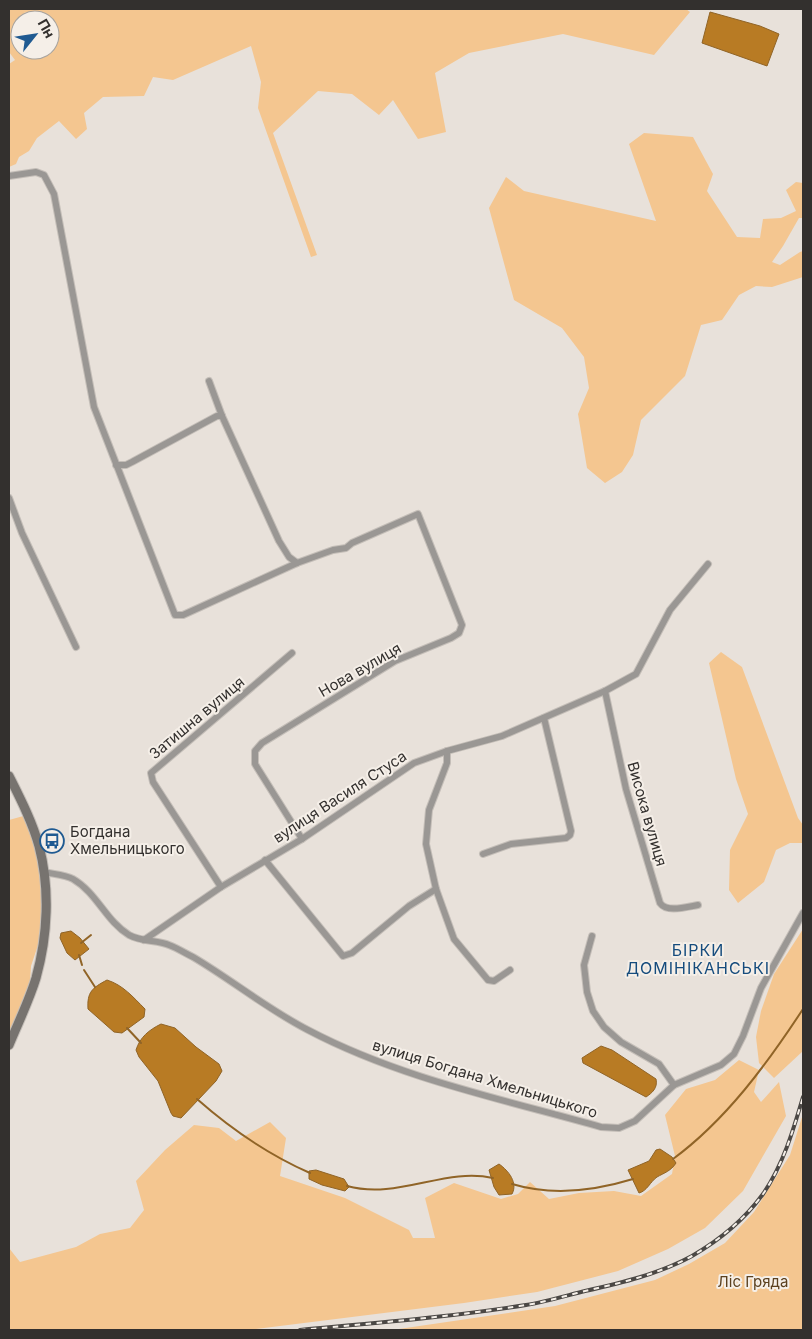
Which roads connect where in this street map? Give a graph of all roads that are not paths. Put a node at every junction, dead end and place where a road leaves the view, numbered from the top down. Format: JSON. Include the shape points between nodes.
{"nodes":[{"id":1,"x":9,"y":176,"type":"edge"},
{"id":2,"x":209,"y":381,"type":"dead end"},
{"id":3,"x":222,"y":416,"type":"junction"},
{"id":4,"x":116,"y":465,"type":"junction"},
{"id":5,"x":9,"y":498,"type":"edge"},
{"id":6,"x":297,"y":563,"type":"junction"},
{"id":7,"x":708,"y":564,"type":"dead end"},
{"id":8,"x":76,"y":647,"type":"dead end"},
{"id":9,"x":292,"y":654,"type":"dead end"},
{"id":10,"x":604,"y":692,"type":"junction"},
{"id":11,"x":544,"y":718,"type":"junction"},
{"id":12,"x":447,"y":751,"type":"junction"},
{"id":13,"x":9,"y":776,"type":"edge"},
{"id":14,"x":302,"y":839,"type":"junction"},
{"id":15,"x":483,"y":854,"type":"dead end"},
{"id":16,"x":265,"y":860,"type":"junction"},
{"id":17,"x":44,"y":872,"type":"junction"},
{"id":18,"x":221,"y":887,"type":"junction"},
{"id":19,"x":436,"y":889,"type":"junction"},
{"id":20,"x":698,"y":905,"type":"dead end"},
{"id":21,"x":803,"y":913,"type":"edge"},
{"id":22,"x":592,"y":936,"type":"dead end"},
{"id":23,"x":144,"y":940,"type":"junction"},
{"id":24,"x":510,"y":970,"type":"dead end"},
{"id":25,"x":9,"y":1045,"type":"edge"},
{"id":26,"x":674,"y":1085,"type":"junction"}],
"edges":[{"from":1,"to":4,"type":"street","via":[[36,172],[44,175],[54,194],[94,407]]},
{"from":2,"to":3,"type":"street"},
{"from":3,"to":4,"type":"street","via":[[126,465]]},
{"from":3,"to":6,"type":"street","via":[[280,541],[289,557]]},
{"from":4,"to":6,"type":"street","via":[[175,615],[183,615]]},
{"from":5,"to":8,"type":"street"},
{"from":6,"to":14,"type":"street","name":"Нова вулиця","via":[[346,548],[418,514],[462,625],[460,632],[451,638],[396,661],[262,743],[255,751],[255,764]]},
{"from":7,"to":10,"type":"street","name":"вулиця Василя Стуса","via":[[670,610],[636,674]]},
{"from":9,"to":18,"type":"street","name":"Затишна вулиця","via":[[151,773],[153,782]]},
{"from":10,"to":11,"type":"street","name":"вулиця Василя Стуса"},
{"from":10,"to":20,"type":"street","name":"Висока вулиця","via":[[626,788],[660,903],[668,909]]},
{"from":11,"to":12,"type":"street","name":"вулиця Василя Стуса","via":[[502,736]]},
{"from":11,"to":15,"type":"street","via":[[570,835],[511,844]]},
{"from":12,"to":14,"type":"street","name":"вулиця Василя Стуса","via":[[414,763]]},
{"from":12,"to":19,"type":"street","via":[[447,762],[429,810],[426,844]]},
{"from":13,"to":17,"type":"main road","via":[[38,844]]},
{"from":14,"to":16,"type":"street","name":"вулиця Василя Стуса"},
{"from":16,"to":18,"type":"street","name":"вулиця Василя Стуса"},
{"from":16,"to":19,"type":"street","via":[[343,956],[352,953],[409,906]]},
{"from":17,"to":23,"type":"street","name":"вулиця Богдана Хмельницького","via":[[72,878],[89,891],[129,935]]},
{"from":17,"to":25,"type":"main road","via":[[42,948],[35,979]]},
{"from":18,"to":23,"type":"street","name":"вулиця Василя Стуса"},
{"from":19,"to":24,"type":"street","via":[[454,939],[488,980],[494,981]]},
{"from":21,"to":26,"type":"street","name":"вулиця Богдана Хмельницького","via":[[761,988],[734,1054],[721,1065]]},
{"from":22,"to":26,"type":"street","via":[[584,965],[593,1011],[604,1028],[621,1042],[659,1064]]},
{"from":23,"to":26,"type":"street","name":"вулиця Богдана Хмельницького","via":[[169,944],[210,967],[275,1012],[375,1061],[601,1127],[619,1128],[635,1121]]}]}
